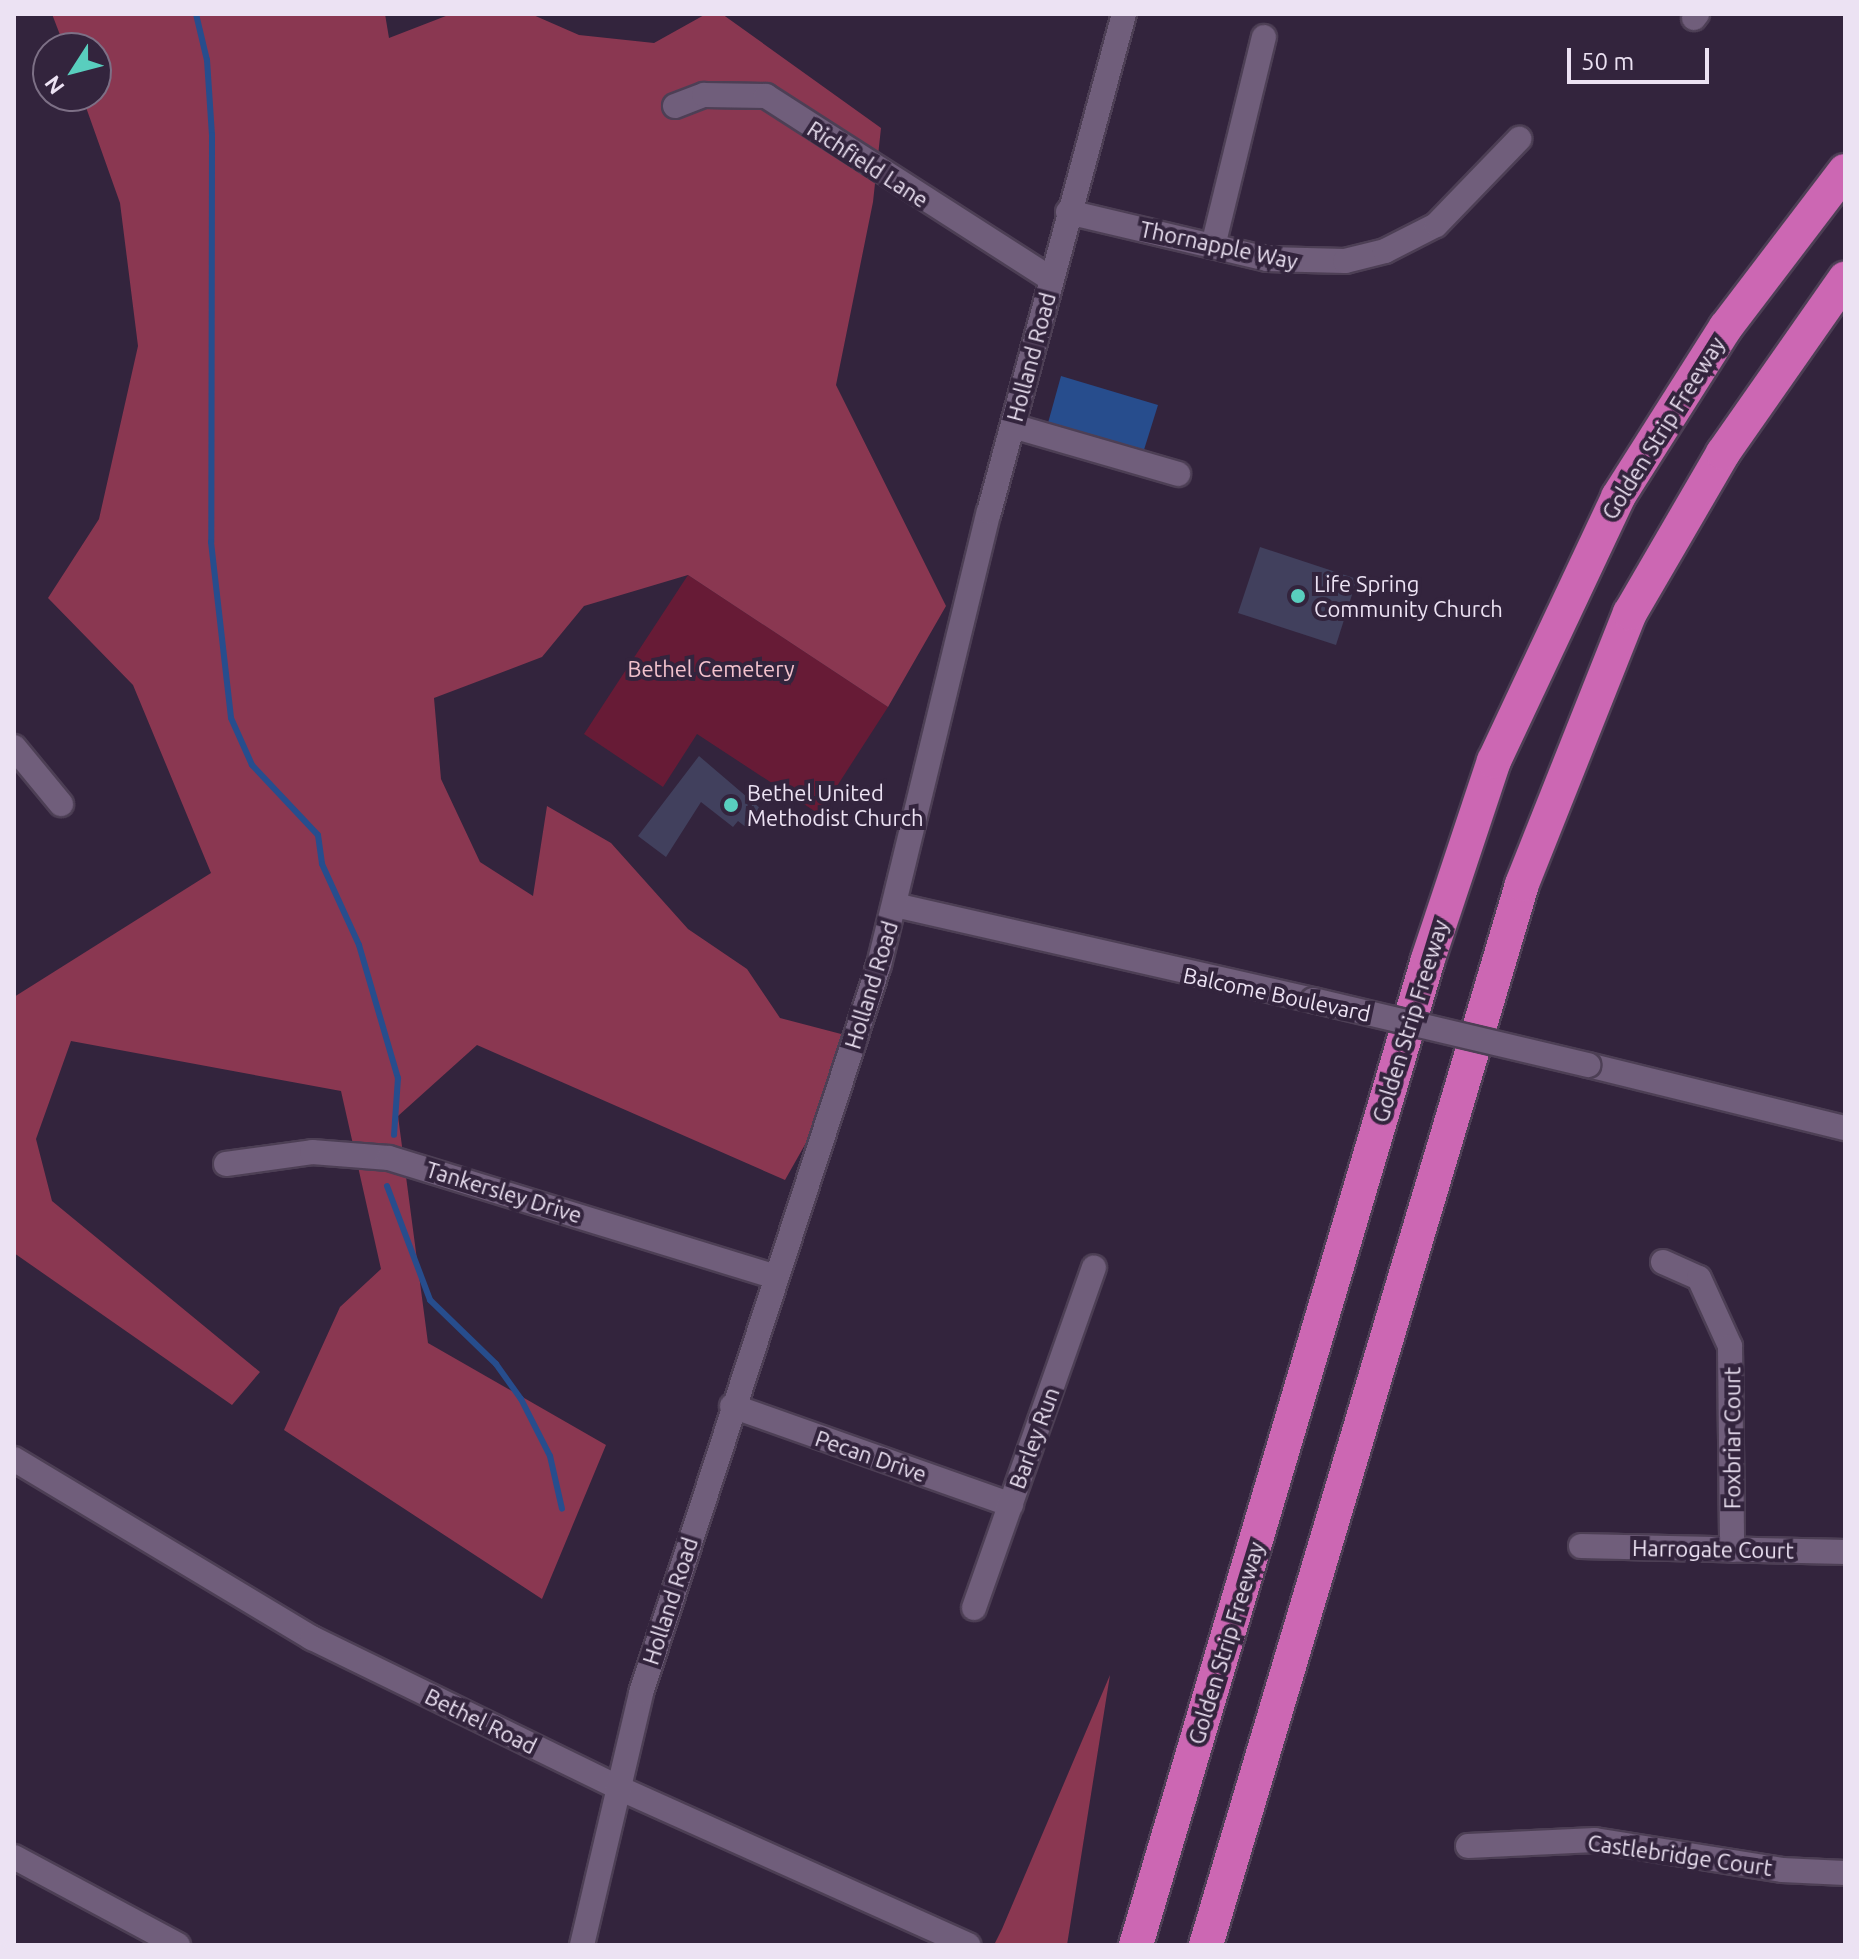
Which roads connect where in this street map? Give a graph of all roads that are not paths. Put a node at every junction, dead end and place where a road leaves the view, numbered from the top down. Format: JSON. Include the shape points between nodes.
{"nodes":[{"id":1,"x":1124,"y":14,"type":"edge"},
{"id":2,"x":1264,"y":37,"type":"dead end"},
{"id":3,"x":675,"y":106,"type":"dead end"},
{"id":4,"x":1519,"y":139,"type":"dead end"},
{"id":5,"x":1845,"y":171,"type":"edge"},
{"id":6,"x":1068,"y":212,"type":"junction"},
{"id":7,"x":1213,"y":246,"type":"junction"},
{"id":8,"x":1051,"y":279,"type":"junction"},
{"id":9,"x":1845,"y":279,"type":"edge"},
{"id":10,"x":1013,"y":426,"type":"junction"},
{"id":11,"x":1178,"y":474,"type":"dead end"},
{"id":12,"x":14,"y":747,"type":"edge"},
{"id":13,"x":61,"y":804,"type":"dead end"},
{"id":14,"x":895,"y":905,"type":"junction"},
{"id":15,"x":1845,"y":1128,"type":"edge"},
{"id":16,"x":226,"y":1164,"type":"dead end"},
{"id":17,"x":1663,"y":1262,"type":"dead end"},
{"id":18,"x":1094,"y":1267,"type":"dead end"},
{"id":19,"x":775,"y":1277,"type":"junction"},
{"id":20,"x":732,"y":1406,"type":"junction"},
{"id":21,"x":14,"y":1459,"type":"edge"},
{"id":22,"x":1011,"y":1505,"type":"junction"},
{"id":23,"x":1581,"y":1546,"type":"dead end"},
{"id":24,"x":1732,"y":1550,"type":"junction"},
{"id":25,"x":1845,"y":1552,"type":"edge"},
{"id":26,"x":974,"y":1608,"type":"dead end"},
{"id":27,"x":619,"y":1788,"type":"junction"},
{"id":28,"x":1468,"y":1846,"type":"dead end"},
{"id":29,"x":14,"y":1857,"type":"edge"},
{"id":30,"x":1845,"y":1873,"type":"edge"},
{"id":31,"x":178,"y":1945,"type":"edge"},
{"id":32,"x":582,"y":1945,"type":"edge"},
{"id":33,"x":968,"y":1945,"type":"edge"},
{"id":34,"x":1136,"y":1945,"type":"edge"},
{"id":35,"x":1206,"y":1945,"type":"edge"}],
"edges":[{"from":1,"to":6,"type":"street","name":"Holland Road"},
{"from":2,"to":7,"type":"street"},
{"from":3,"to":8,"type":"street","name":"Richfield Lane","via":[[704,95],[766,96]]},
{"from":4,"to":7,"type":"street","name":"Thornapple Way","via":[[1453,212],[1385,251],[1305,263]]},
{"from":5,"to":34,"type":"highway","name":"Golden Strip Freeway","via":[[1726,327],[1618,497],[1573,580],[1494,761],[1428,959]]},
{"from":6,"to":7,"type":"street","name":"Thornapple Way"},
{"from":6,"to":8,"type":"street","name":"Holland Road"},
{"from":8,"to":10,"type":"street","name":"Holland Road"},
{"from":9,"to":35,"type":"highway","via":[[1738,430],[1630,613],[1522,884]]},
{"from":10,"to":11,"type":"street"},
{"from":10,"to":14,"type":"street","name":"Holland Road"},
{"from":12,"to":13,"type":"street"},
{"from":14,"to":15,"type":"street","name":"Balcome Boulevard","bridge":true},
{"from":14,"to":19,"type":"street","name":"Holland Road"},
{"from":16,"to":19,"type":"street","name":"Tankersley Drive","via":[[312,1152],[389,1158]]},
{"from":17,"to":24,"type":"street","name":"Foxbriar Court","via":[[1699,1278],[1730,1346]]},
{"from":18,"to":22,"type":"street","name":"Barley Run"},
{"from":19,"to":20,"type":"street","name":"Holland Road"},
{"from":20,"to":22,"type":"street","name":"Pecan Drive"},
{"from":20,"to":27,"type":"street","name":"Holland Road","via":[[641,1693]]},
{"from":21,"to":27,"type":"street","name":"Bethel Road","via":[[312,1638]]},
{"from":22,"to":26,"type":"street","name":"Barley Run"},
{"from":23,"to":24,"type":"street","name":"Harrogate Court"},
{"from":24,"to":25,"type":"street","name":"Harrogate Court"},
{"from":27,"to":32,"type":"street","name":"Holland Road"},
{"from":27,"to":33,"type":"street","name":"Bethel Road"},
{"from":28,"to":30,"type":"street","name":"Castlebridge Court","via":[[1595,1840],[1782,1870]]},
{"from":29,"to":31,"type":"street"}]}
